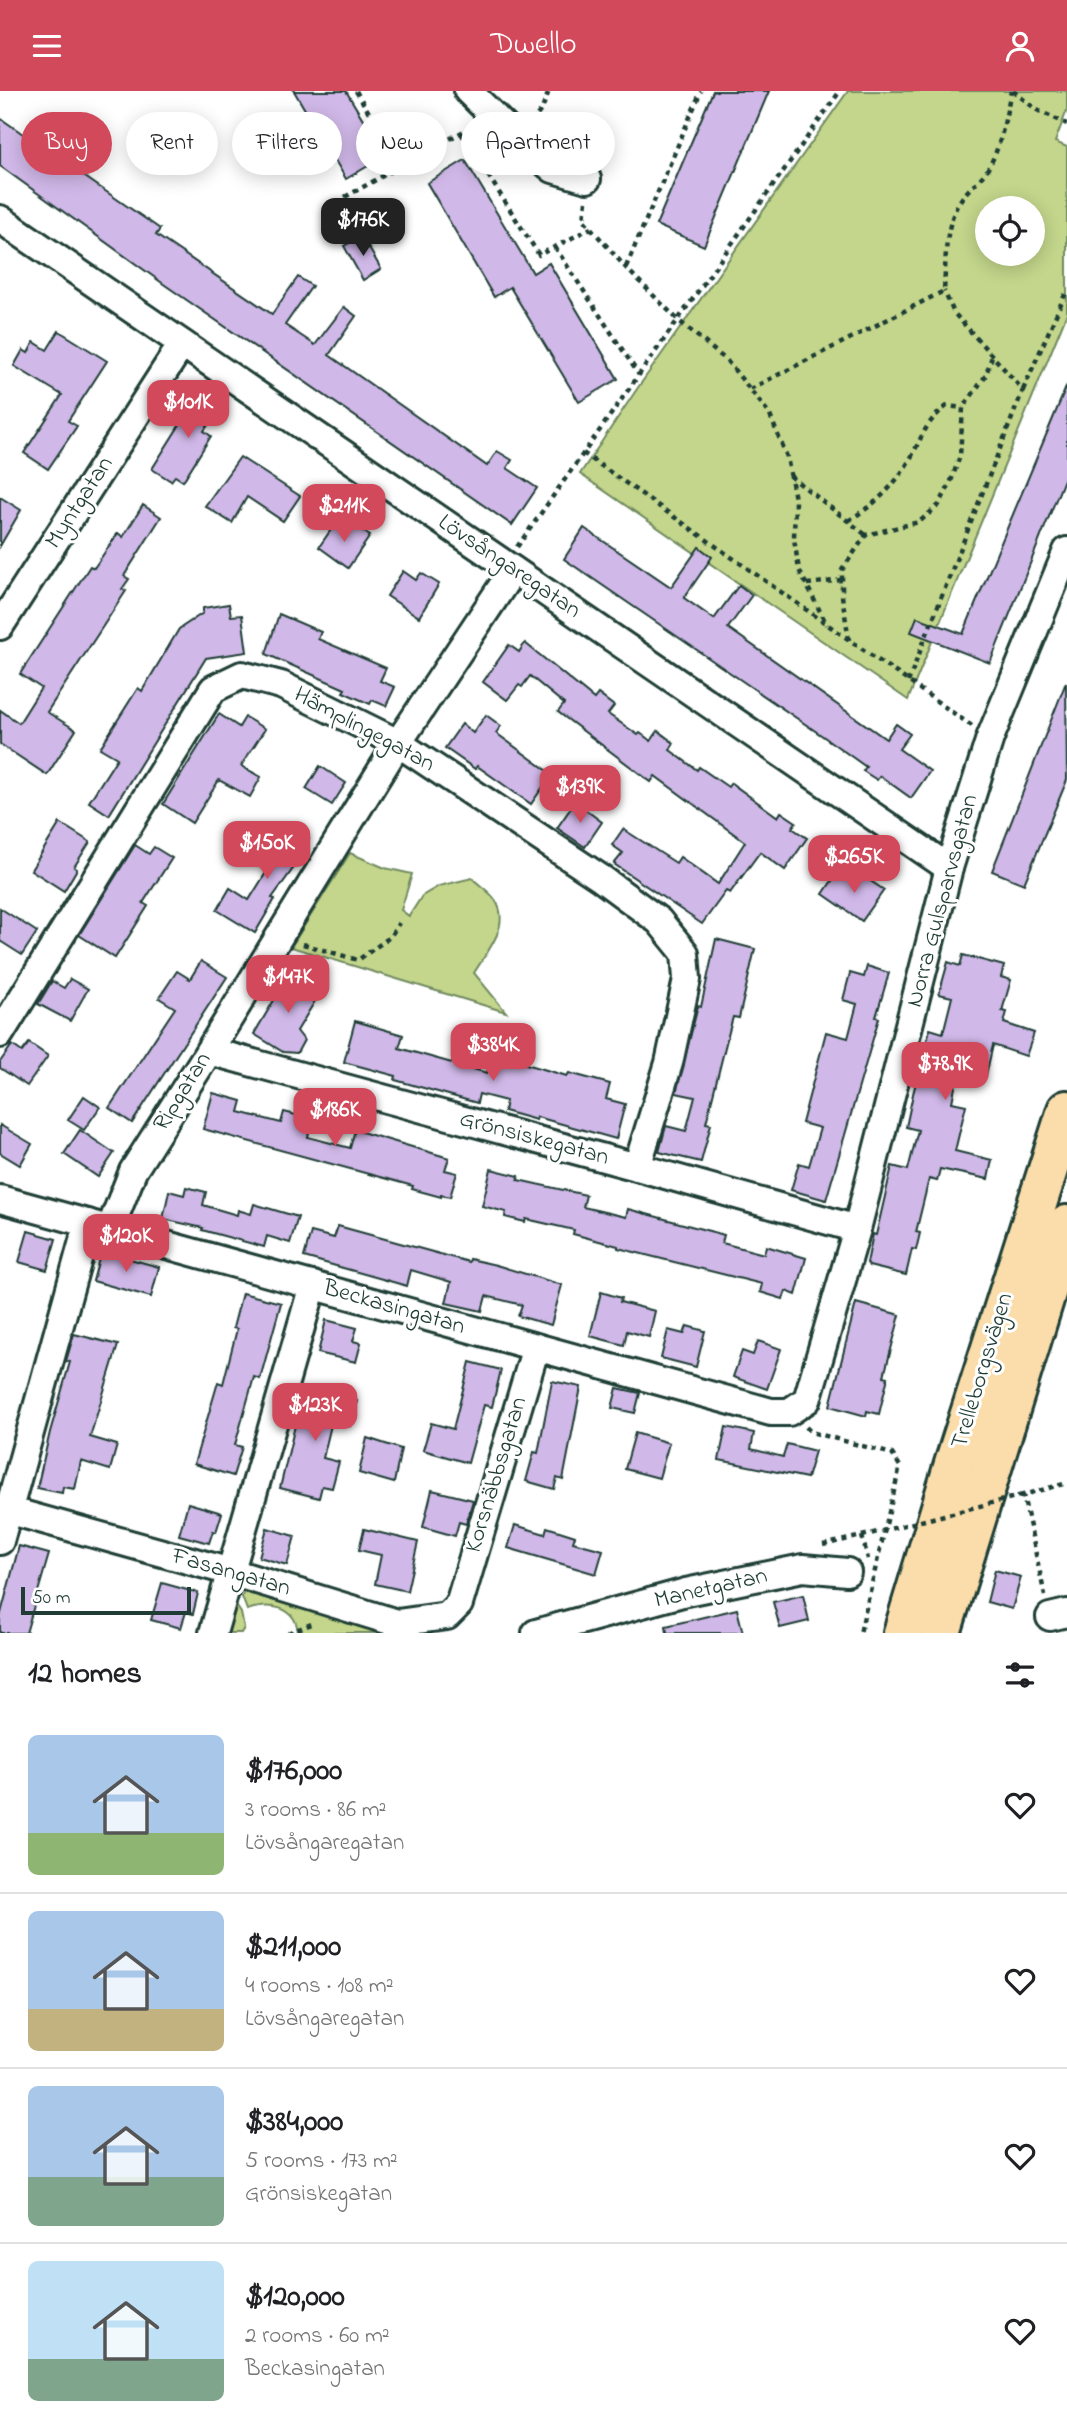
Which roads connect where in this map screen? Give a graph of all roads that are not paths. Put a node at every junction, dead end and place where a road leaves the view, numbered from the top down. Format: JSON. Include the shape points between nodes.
{"nodes":[{"id":1,"x":468,"y":91,"type":"edge"},
{"id":2,"x":587,"y":179,"type":"road end"},
{"id":3,"x":0,"y":219,"type":"edge"},
{"id":4,"x":182,"y":344,"type":"junction"},
{"id":5,"x":1067,"y":551,"type":"edge"},
{"id":6,"x":509,"y":567,"type":"junction"},
{"id":7,"x":0,"y":626,"type":"edge"},
{"id":8,"x":398,"y":743,"type":"junction"},
{"id":9,"x":949,"y":868,"type":"junction"},
{"id":10,"x":0,"y":1034,"type":"edge"},
{"id":11,"x":209,"y":1051,"type":"junction"},
{"id":12,"x":1067,"y":1110,"type":"edge"},
{"id":13,"x":637,"y":1167,"type":"junction"},
{"id":14,"x":0,"y":1199,"type":"edge"},
{"id":15,"x":1067,"y":1225,"type":"edge"},
{"id":16,"x":99,"y":1226,"type":"junction"},
{"id":17,"x":857,"y":1230,"type":"junction"},
{"id":18,"x":313,"y":1285,"type":"junction"},
{"id":19,"x":536,"y":1347,"type":"junction"},
{"id":20,"x":789,"y":1412,"type":"joint"},
{"id":21,"x":4,"y":1509,"type":"edge"},
{"id":22,"x":0,"y":1541,"type":"edge"},
{"id":23,"x":859,"y":1569,"type":"road end"},
{"id":24,"x":231,"y":1572,"type":"junction"},
{"id":25,"x":459,"y":1604,"type":"joint"},
{"id":26,"x":213,"y":1633,"type":"edge"},
{"id":27,"x":536,"y":1633,"type":"edge"},
{"id":28,"x":903,"y":1633,"type":"edge"},
{"id":29,"x":941,"y":1633,"type":"edge"}],
"edges":[{"from":1,"to":2,"type":"street","via":[[553,169]]},
{"from":3,"to":4,"type":"street","name":"Lövsångaregatan"},
{"from":4,"to":6,"type":"street","name":"Lövsångaregatan"},
{"from":4,"to":7,"type":"street","name":"Myntgatan"},
{"from":5,"to":9,"type":"street","name":"Norra Gulsparvsgatan","via":[[990,738]]},
{"from":6,"to":8,"type":"street","name":"Ripgatan"},
{"from":6,"to":9,"type":"street","name":"Lövsångaregatan"},
{"from":8,"to":10,"type":"street","name":"Hämplingegatan","via":[[281,685],[242,675],[213,689]]},
{"from":8,"to":11,"type":"street","name":"Ripgatan"},
{"from":8,"to":13,"type":"street","name":"Hämplingegatan","via":[[602,879],[659,922],[685,953],[687,979],[669,1063]]},
{"from":9,"to":17,"type":"street","name":"Norra Gulsparvsgatan"},
{"from":11,"to":13,"type":"street","name":"Grönsiskegatan"},
{"from":11,"to":16,"type":"street","name":"Ripgatan"},
{"from":12,"to":28,"type":"highway","name":"Trelleborgsvägen"},
{"from":13,"to":17,"type":"street","name":"Grönsiskegatan"},
{"from":14,"to":16,"type":"street","name":"Beckasingatan"},
{"from":15,"to":29,"type":"highway","name":"Trelleborgsvägen"},
{"from":16,"to":18,"type":"street","name":"Beckasingatan"},
{"from":16,"to":21,"type":"street","name":"Ripgatan"},
{"from":17,"to":20,"type":"street","name":"Norra Gulsparvsgatan","via":[[807,1400]]},
{"from":18,"to":19,"type":"street","name":"Beckasingatan"},
{"from":18,"to":24,"type":"street"},
{"from":19,"to":20,"type":"street","name":"Beckasingatan","via":[[771,1412]]},
{"from":19,"to":25,"type":"street","name":"Korsnäbbsgatan"},
{"from":21,"to":22,"type":"street","name":"Ripgatan"},
{"from":21,"to":24,"type":"street","name":"Fasangatan"},
{"from":23,"to":27,"type":"street","name":"Manetgatan","via":[[803,1568],[686,1592]]},
{"from":24,"to":25,"type":"street","name":"Fasangatan","via":[[397,1623],[447,1616]]},
{"from":24,"to":26,"type":"street"}]}
